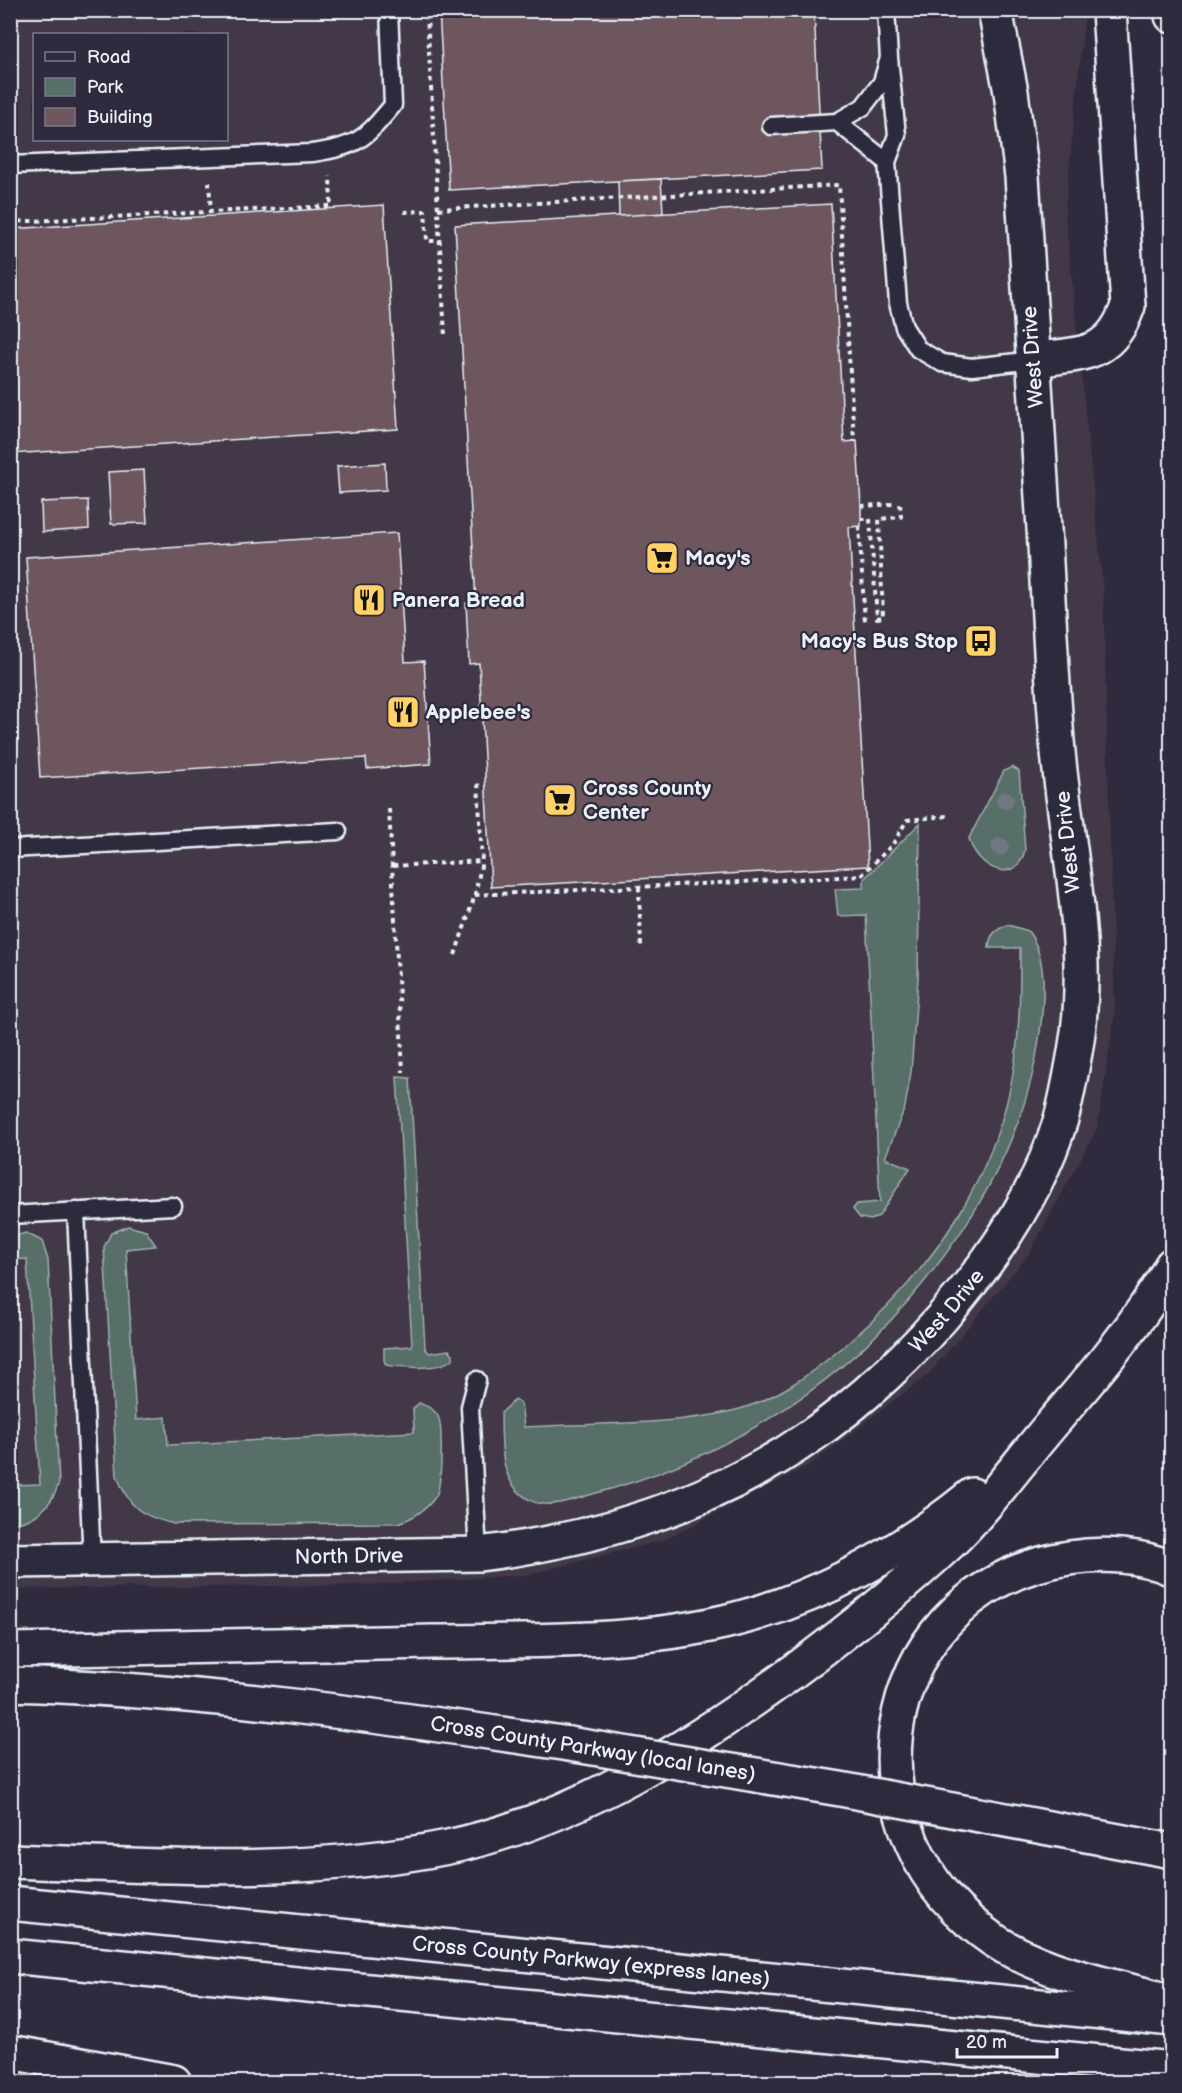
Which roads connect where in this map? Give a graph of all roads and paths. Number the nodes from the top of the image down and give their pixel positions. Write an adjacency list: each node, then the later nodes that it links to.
1 (389, 10): 12 (lane)
2 (885, 10): 8 (lane)
3 (995, 10): 21 (main road, West Drive)
4 (1109, 10): 21 (main road)
5 (1171, 10): 7 (main road)
6 (427, 15): 15 (path)
7 (1172, 16)
8 (889, 58): 9 (lane); 11 (lane)
9 (837, 122): 10 (lane); 11 (lane)
10 (771, 126)
11 (887, 162): 21 (lane)
12 (10, 165)
13 (330, 185): 16 (path)
14 (210, 193): 16 (path)
15 (438, 209): 19 (path); 22 (path)
16 (211, 212): 18 (path)
17 (404, 212): 19 (path)
18 (10, 222)
19 (441, 241): 20 (path)
20 (445, 336)
21 (1034, 360): 47 (main road, West Drive)
22 (854, 441)
23 (900, 503): 26 (path)
24 (894, 504): 25 (path)
25 (861, 506)
26 (861, 519)
27 (859, 526): 28 (path)
28 (864, 623)
29 (478, 781): 34 (path)
30 (389, 809): 35 (path)
31 (947, 816): 36 (path)
32 (338, 831): 33 (lane)
33 (10, 849)
34 (482, 861): 35 (path); 37 (path)
35 (393, 866): 40 (path)
36 (639, 887): 37 (path); 38 (path)
37 (475, 895): 39 (path)
38 (641, 946)
39 (455, 955)
40 (403, 1072)
41 (173, 1206): 42 (lane)
42 (76, 1211): 43 (lane); 50 (lane)
43 (10, 1215)
44 (1172, 1265): 46 (main road)
45 (477, 1380): 48 (lane)
46 (1034, 1445): 52 (main road); 55 (main road)
47 (681, 1503): 48 (main road, North Drive)
48 (478, 1554): 50 (main road, North Drive)
49 (10, 1561): 50 (main road, North Drive)
50 (92, 1561)
51 (1172, 1569): 58 (main road)
52 (10, 1650)
53 (10, 1684): 54 (main road, Cross County Parkway (local lanes), bridge)
54 (1172, 1851)
55 (10, 1861)
56 (10, 1903): 59 (main road, Cross County Parkway (express lanes))
57 (10, 1956): 61 (main road)
58 (1172, 2002)
59 (1172, 2019)
60 (10, 2052): 62 (main road)
61 (1172, 2070)
62 (174, 2082)

